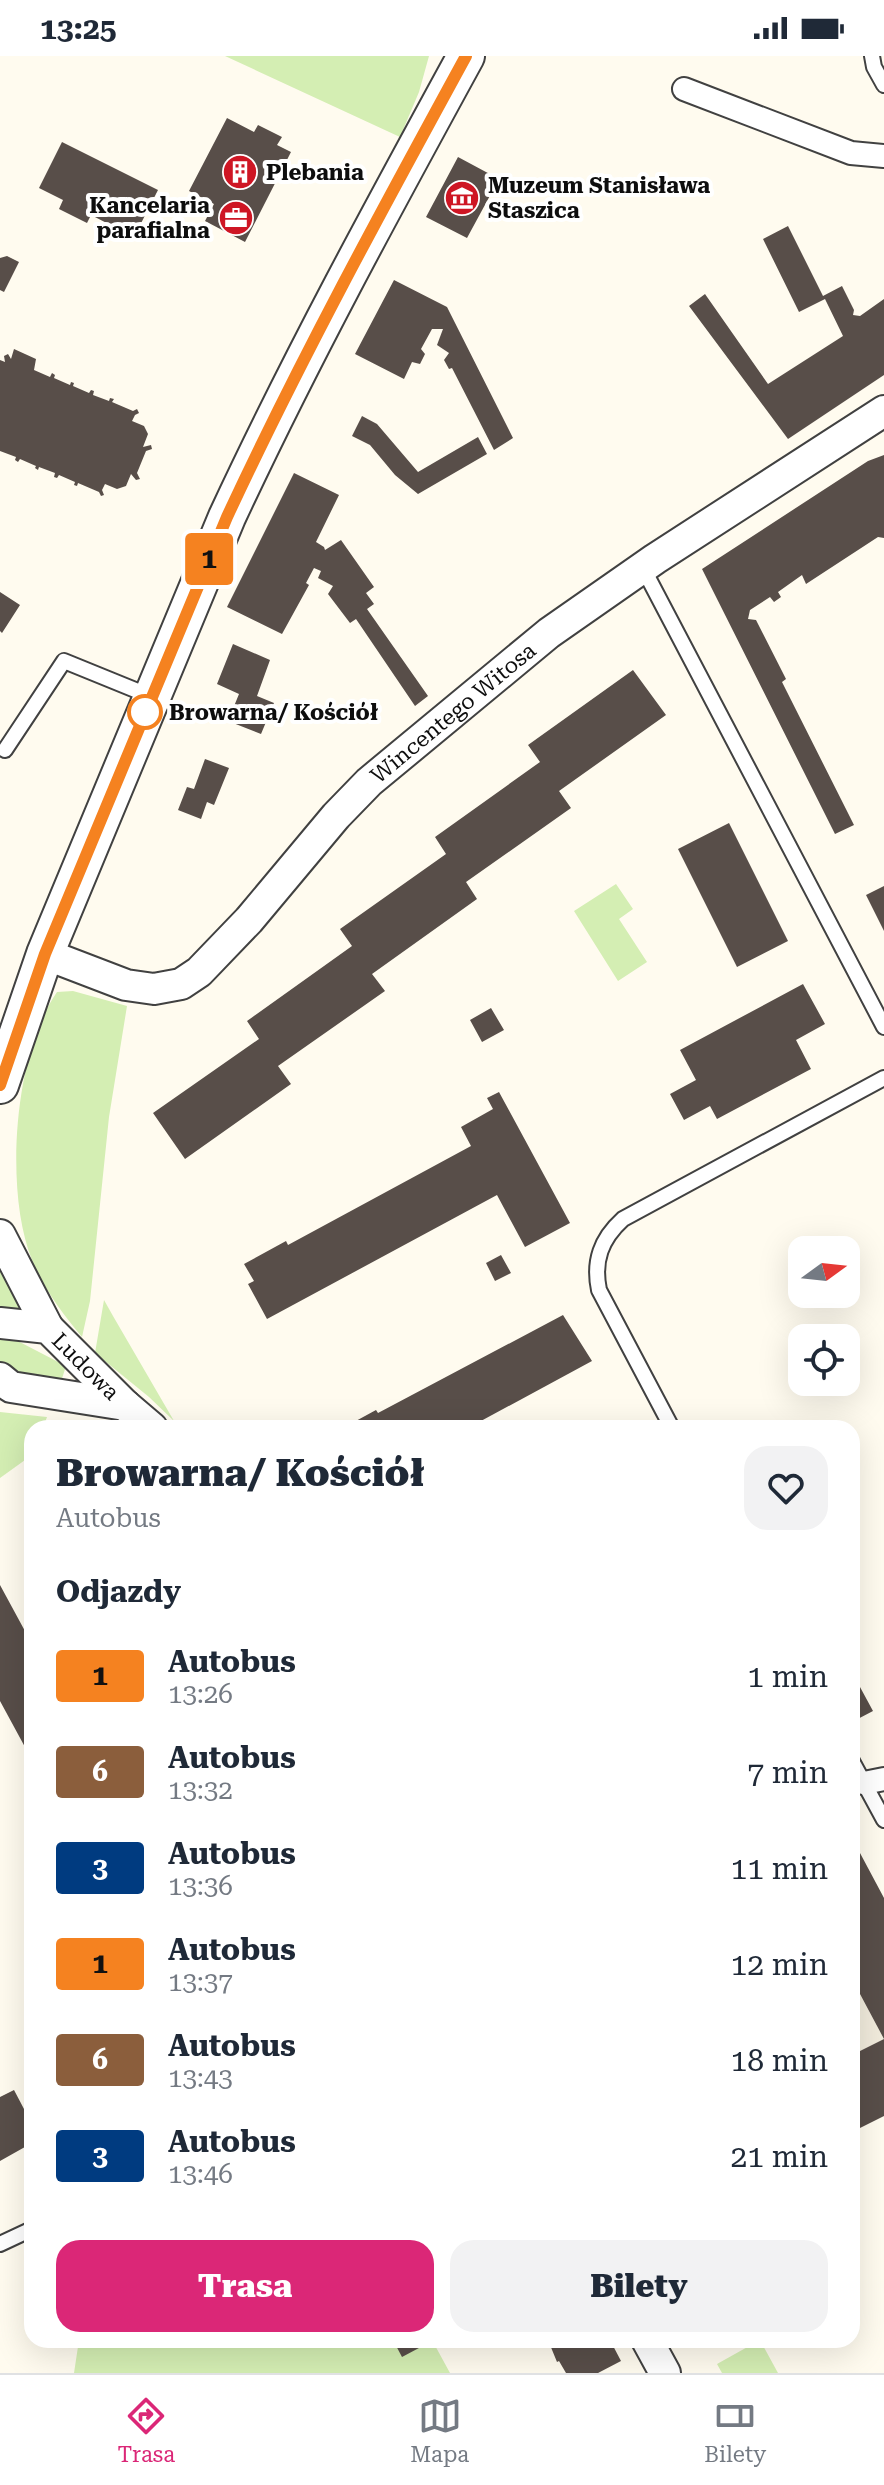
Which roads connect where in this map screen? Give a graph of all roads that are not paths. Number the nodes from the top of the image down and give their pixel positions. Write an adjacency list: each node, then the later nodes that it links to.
1 (442, 56): 6 (street)
2 (466, 56): 6 (street)
3 (872, 56): 4 (lane)
4 (884, 85)
5 (684, 89): 7 (street)
6 (434, 115): 10 (street)
7 (884, 156)
8 (884, 411): 9 (street, Wincentego Witosa)
9 (643, 568): 12 (street, Wincentego Witosa); 13 (lane)
10 (152, 697): 11 (lane); 12 (street)
11 (5, 750)
12 (45, 954): 15 (street)
13 (884, 1027)
14 (884, 1078): 22 (lane)
15 (0, 1085)
16 (0, 1235): 18 (street, Ludowa)
17 (0, 1323): 18 (street, Ludowa)
18 (48, 1328): 20 (street, Ludowa)
19 (0, 1378): 20 (street, Ludowa)
20 (125, 1405): 21 (street, Ludowa)
21 (143, 1420)
22 (668, 1420)
23 (867, 1783): 24 (lane)
24 (884, 1820)
25 (24, 2233): 26 (lane)
26 (0, 2244)
27 (651, 2348): 28 (street)
28 (665, 2373)

